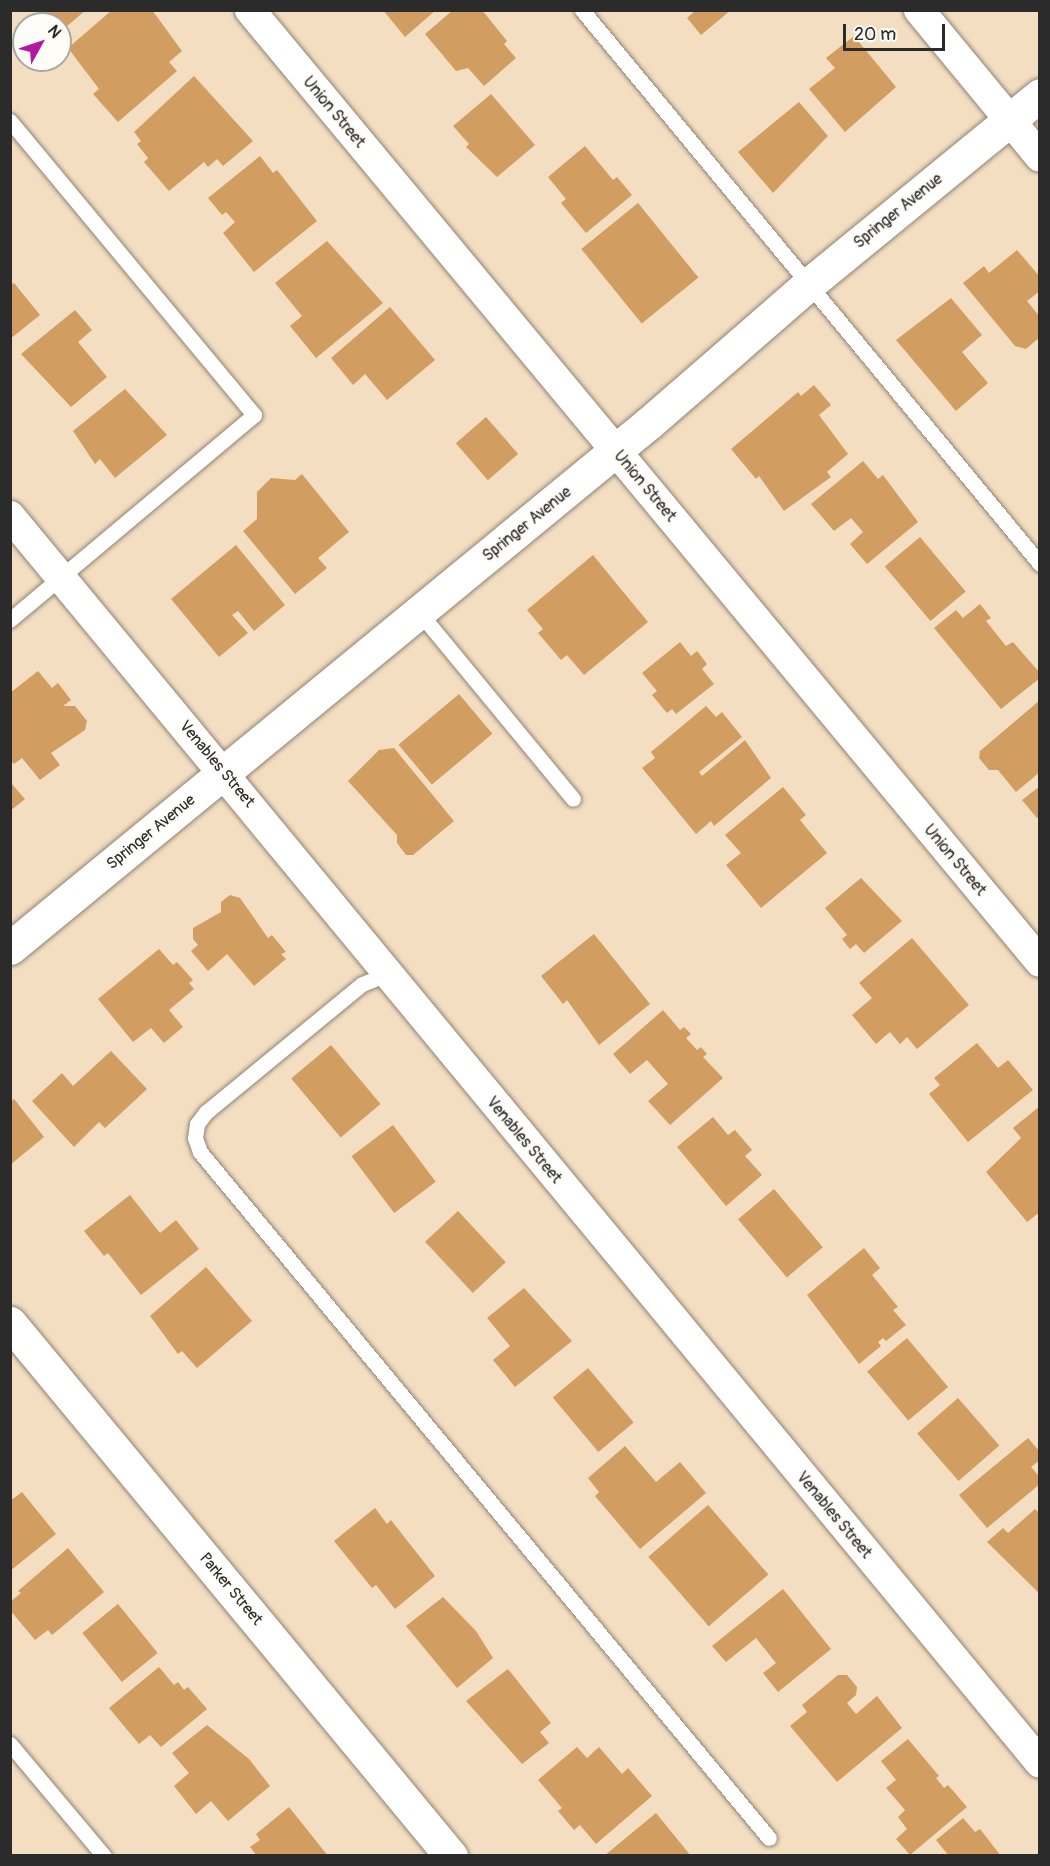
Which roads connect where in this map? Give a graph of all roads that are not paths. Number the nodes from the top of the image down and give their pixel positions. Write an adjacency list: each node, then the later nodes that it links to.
1 (250, 10): 9 (street, Union Street)
2 (582, 10): 8 (lane)
3 (919, 10): 5 (street)
4 (1040, 95): 5 (street, Springer Avenue)
5 (1009, 120): 7 (street); 8 (street, Springer Avenue)
6 (10, 121): 12 (lane)
7 (1040, 157)
8 (808, 285): 9 (street, Springer Avenue); 11 (lane)
9 (615, 451): 13 (street, Springer Avenue); 18 (street, Union Street)
10 (10, 516): 12 (street, Venables Street)
11 (1040, 564)
12 (61, 577): 14 (lane); 15 (street, Venables Street)
13 (419, 612): 15 (street, Springer Avenue); 16 (lane)
14 (10, 620)
15 (224, 772): 17 (street, Springer Avenue); 19 (street, Venables Street)
16 (573, 799)
17 (10, 948)
18 (1040, 962)
19 (387, 974): 22 (street, Venables Street); 23 (lane)
20 (10, 1323): 25 (street, Parker Street)
21 (10, 1744): 24 (lane)
22 (1040, 1763)
23 (769, 1838)
24 (104, 1856)
25 (452, 1856)

